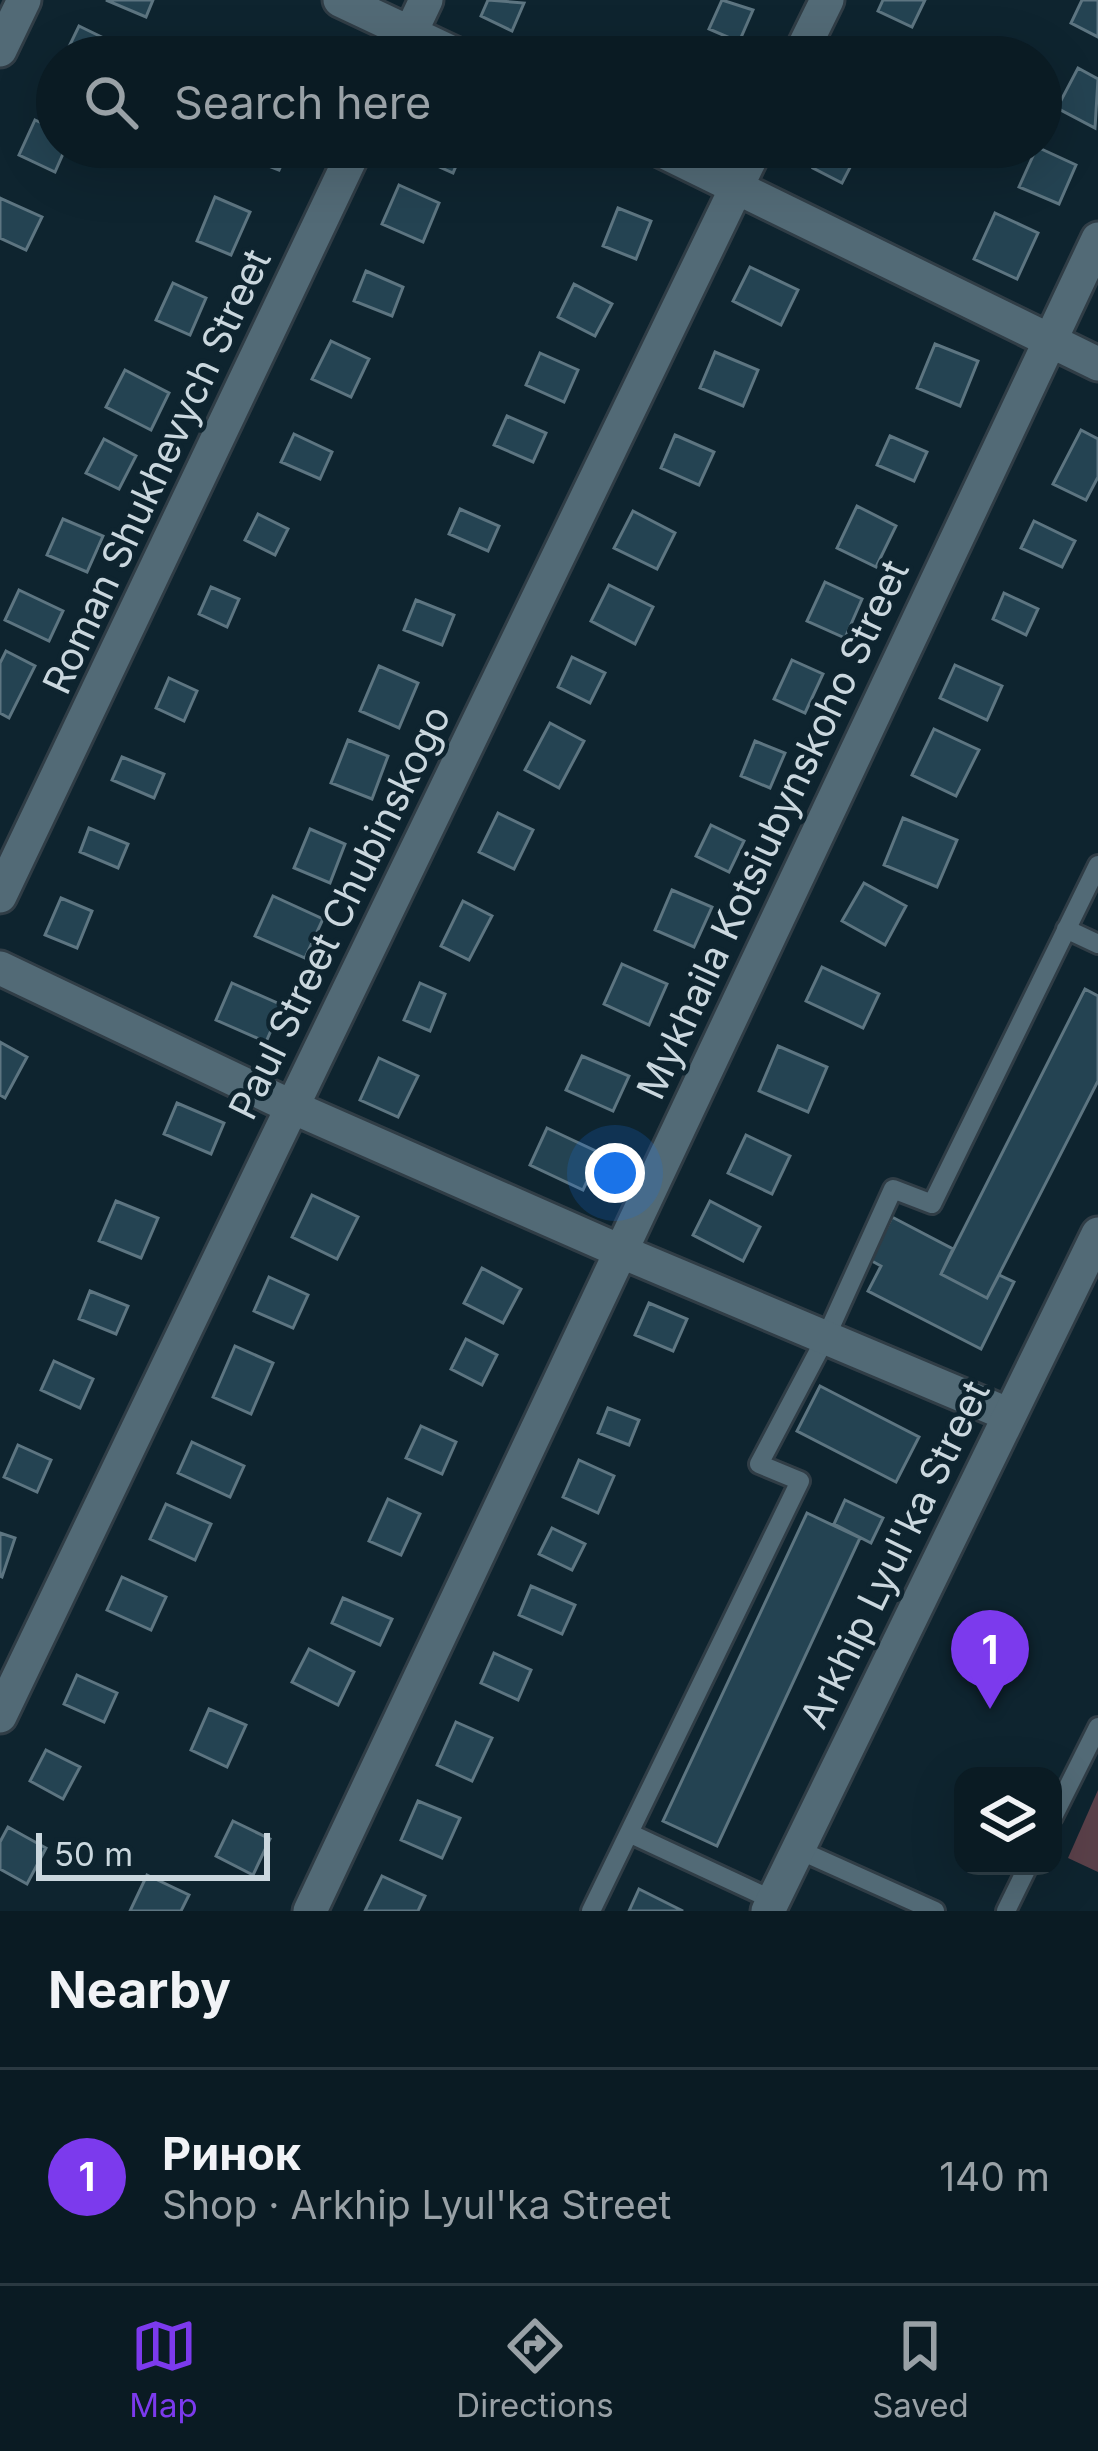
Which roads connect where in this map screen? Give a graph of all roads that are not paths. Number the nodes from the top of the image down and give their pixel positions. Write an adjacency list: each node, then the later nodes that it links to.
1 (24, 0): 8 (street)
2 (340, 0): 5 (street)
3 (426, 0): 6 (street)
4 (826, 0): 7 (street)
5 (392, 36)
6 (409, 36)
7 (809, 36)
8 (0, 50)
9 (346, 168): 17 (street, Roman Shukhevych Street)
10 (699, 168): 12 (street)
11 (746, 168): 12 (street, Paul Street Chubinskogo)
12 (737, 186): 14 (street); 21 (street, Paul Street Chubinskogo)
13 (1098, 239): 14 (street, Mykhaila Kotsiubynskoho Street)
14 (1048, 340): 15 (street); 23 (street, Mykhaila Kotsiubynskoho Street)
15 (1098, 364)
16 (1098, 865): 18 (lane)
17 (0, 896)
18 (1066, 928): 19 (lane); 24 (lane)
19 (1098, 944)
20 (0, 968): 21 (street)
21 (290, 1106): 23 (street); 26 (street, Paul Street Chubinskogo)
22 (1098, 1234): 25 (street, Arkhip Lyul'ka Street)
23 (620, 1251): 24 (street); 33 (street, Mykhaila Kotsiubynskoho Street)
24 (826, 1337): 25 (street); 29 (lane)
25 (1007, 1414): 30 (street, Arkhip Lyul'ka Street)
26 (0, 1715)
27 (1098, 1727): 28 (lane)
28 (1062, 1799)
29 (629, 1833): 32 (lane); 34 (lane)
30 (799, 1850): 32 (street, Arkhip Lyul'ka Street); 35 (lane)
31 (1024, 1875): 36 (lane)
32 (771, 1906)
33 (310, 1911)
34 (591, 1911)
35 (934, 1911)
36 (1006, 1911)

